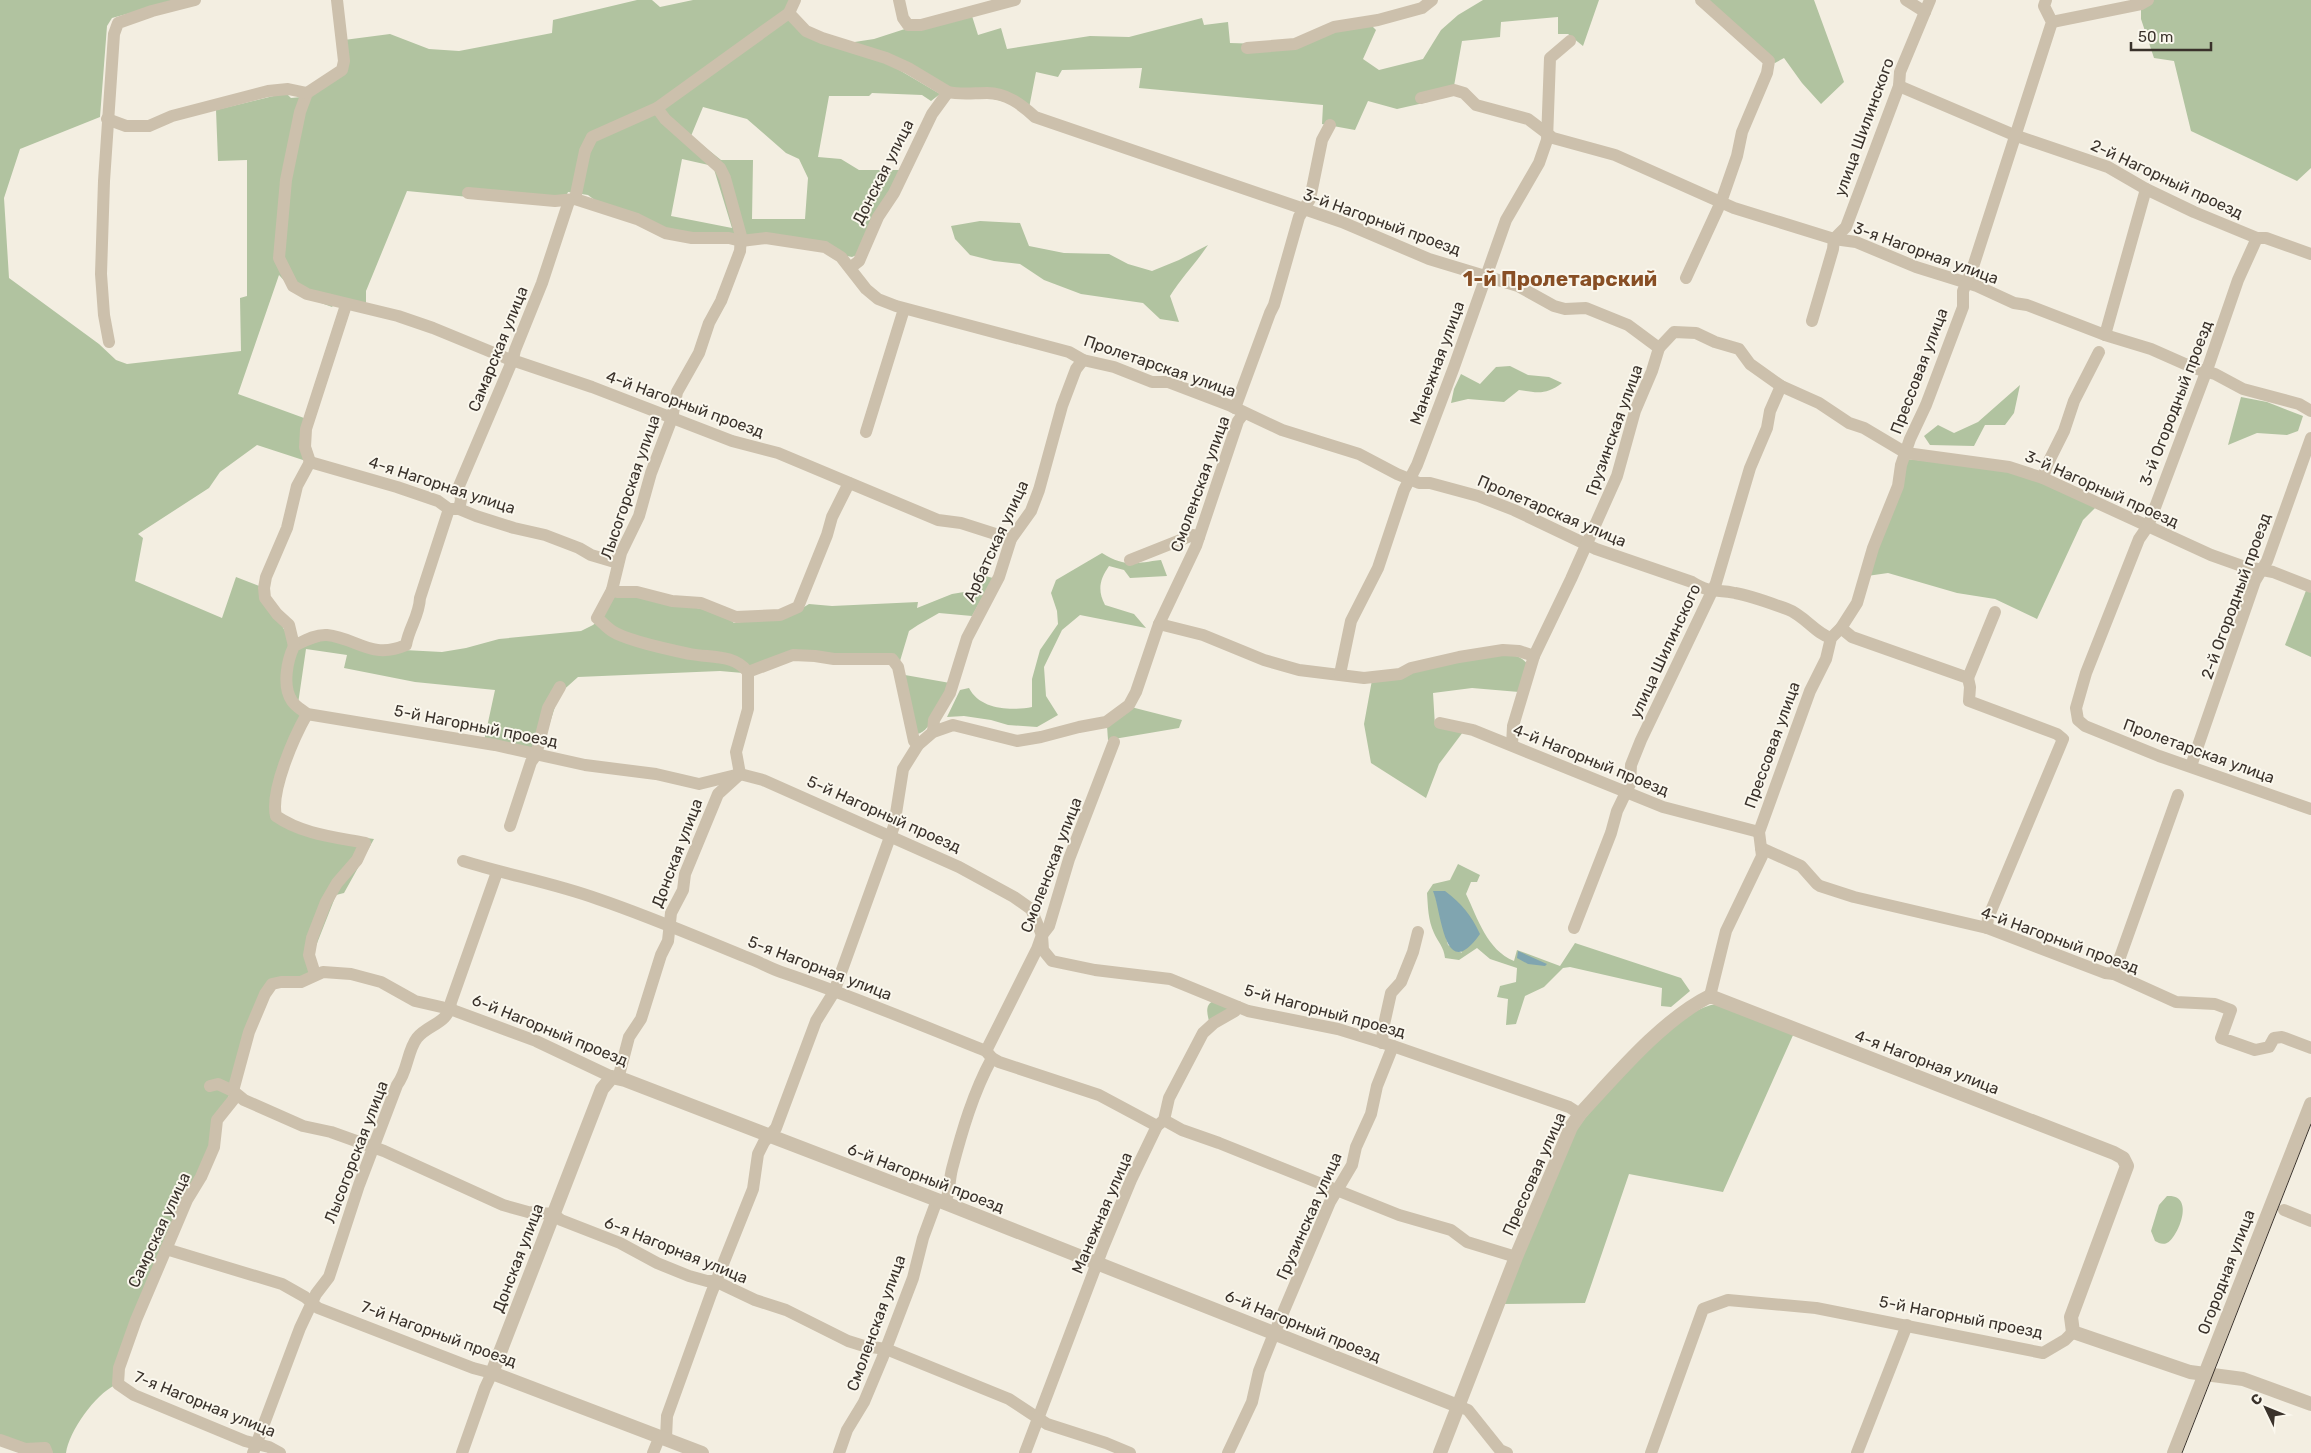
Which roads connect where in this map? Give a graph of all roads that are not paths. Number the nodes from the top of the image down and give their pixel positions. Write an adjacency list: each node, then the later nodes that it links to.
1 (195, 0): 22 (street)
2 (337, 0): 19 (street)
3 (795, 0): 13 (street)
4 (899, 0): 5 (street)
5 (1015, 0)
6 (1432, 0): 16 (street)
7 (1701, 0): 29 (street)
8 (1906, 0): 12 (street)
9 (1930, 0): 12 (street, улица Шилинского)
10 (2046, 0): 14 (street)
11 (2148, 0): 14 (street)
12 (1924, 12): 17 (street, улица Шилинского)
13 (789, 13): 18 (street); 21 (street)
14 (2052, 22): 25 (street, Прессовая улица)
15 (1570, 40): 24 (street, Манежная улица)
16 (1246, 48)
17 (1899, 86): 25 (street, 2-й Нагорный проезд); 32 (street, улица Шилинского)
18 (948, 92): 30 (street, 3-й Нагорный проезд); 35 (street, Донская улица)
19 (307, 93): 22 (street); 39 (street, 4-й Нагорный проезд)
20 (1421, 98): 24 (street, 3-я Нагорная улица)
21 (657, 108): 28 (street, Самарская улица); 33 (street, Лысогорская улица)
22 (107, 119): 43 (street)
23 (1330, 125): 30 (street, Смоленская улица)
24 (1547, 134): 29 (street, 3-я Нагорная улица); 36 (street, Манежная улица)
25 (2014, 135): 26 (street, 2-й Нагорный проезд); 38 (street, Прессовая улица)
26 (2146, 189): 31 (street, 2-й Нагорный проезд); 42 (street)
27 (468, 193): 28 (street, Пролетарская улица)
28 (572, 200): 33 (street, Пролетарская улица); 46 (street, Самарская улица)
29 (1721, 202): 32 (street, 3-я Нагорная улица); 37 (street)
30 (1303, 209): 36 (street, 3-й Нагорный проезд); 50 (street, Смоленская улица)
31 (2257, 238): 34 (street, 2-й Нагорный проезд); 48 (street, 3-й Огородный проезд)
32 (1834, 239): 38 (street, 3-я Нагорная улица); 41 (street, улица Шилинского)
33 (741, 241): 35 (street, Пролетарская улица); 52 (street, Лысогорская улица)
34 (2311, 254)
35 (850, 268): 40 (street, Пролетарская улица)
36 (1485, 276): 44 (street, 3-й Нагорный проезд); 58 (street, Манежная улица)
37 (1686, 278)
38 (1966, 282): 42 (street, 3-я Нагорная улица); 55 (street, Прессовая улица)
39 (346, 305): 46 (street, 4-й Нагорный проезд); 56 (street)
40 (904, 308): 47 (street, Пролетарская улица); 53 (street)
41 (1812, 321)
42 (2105, 335): 48 (street, 3-я Нагорная улица)
43 (109, 342)
44 (1659, 348): 49 (street, 3-й Нагорный проезд); 64 (street, Грузинская улица)
45 (2100, 352): 57 (street)
46 (513, 360): 52 (street, 4-й Нагорный проезд); 60 (street, Самарская улица)
47 (1083, 360): 50 (street, Пролетарская улица); 63 (street, Арбатская улица)
48 (2206, 372): 51 (street, 3-я Нагорная улица); 61 (street, 3-й Огородный проезд)
49 (1781, 386): 55 (street, 3-й Нагорный проезд); 70 (street, улица Шилинского)
50 (1240, 410): 58 (street, Пролетарская улица); 62 (street, Смоленская улица)
51 (2311, 411)
52 (672, 418): 59 (street, 4-й Нагорный проезд); 66 (street, Лысогорская улица)
53 (866, 432)
54 (2311, 438): 67 (street, 2-й Огородный проезд)
55 (1906, 453): 57 (street, 3-й Нагорный проезд); 73 (street, Прессовая улица)
56 (310, 462): 60 (street, 4-я Нагорная улица); 75 (street)
57 (2043, 478): 61 (street, 3-й Нагорный проезд)
58 (1410, 479): 64 (street, Пролетарская улица); 78 (street, Манежная улица)
59 (849, 483): 63 (street, 4-й Нагорный проезд); 69 (street)
60 (454, 509): 66 (street, 4-я Нагорная улица); 75 (street, Самарская улица)
61 (2148, 526): 67 (street, 3-й Нагорный проезд); 82 (street, 3-й Огородный проезд)
62 (1199, 537): 65 (street); 72 (street, Смоленская улица)
63 (1011, 539): 84 (street, Арбатская улица)
64 (1587, 544): 70 (street, Пролетарская улица); 76 (street, Грузинская улица)
65 (1130, 560)
66 (618, 563): 69 (street, Лысогорская улица)
67 (2261, 570): 68 (street, 3-й Нагорный проезд); 89 (street, 2-й Огородный проезд)
68 (2311, 587)
69 (612, 590): 77 (street, Лысогорская улица)
70 (1712, 592): 74 (street, Пролетарская улица); 91 (street, улица Шилинского)
71 (1995, 612): 79 (street)
72 (1159, 624): 78 (street); 84 (street, Смоленская улица)
73 (1841, 628): 74 (street, Прессовая улица); 79 (street)
74 (1831, 638): 95 (street, Прессовая улица)
75 (294, 646): 81 (street)
76 (1534, 656): 78 (street); 87 (street, Грузинская улица)
77 (748, 672): 86 (street); 90 (street)
78 (1340, 674)
79 (1968, 678): 102 (street)
80 (560, 687): 88 (street)
81 (307, 714): 88 (street, 5-й Нагорный проезд); 105 (street)
82 (2078, 720): 89 (street, Пролетарская улица)
83 (1440, 724): 87 (street, 4-й Нагорный проезд)
84 (933, 732): 86 (street)
85 (1114, 742): 104 (street, Смоленская улица)
86 (918, 745): 96 (street)
87 (1512, 745): 91 (street, 4-й Нагорный проезд)
88 (536, 755): 90 (street, 5-й Нагорный проезд); 94 (street)
89 (2191, 766): 93 (street, Пролетарская улица)
90 (740, 774): 96 (street, 5-й Нагорный проезд); 100 (street, Донская улица)
91 (1627, 791): 95 (street, 4-й Нагорный проезд); 101 (street, улица Шилинского)
92 (2178, 795): 106 (street)
93 (2311, 809)
94 (510, 826)
95 (1759, 832): 97 (street, Прессовая улица)
96 (889, 835): 104 (street, 5-й Нагорный проезд); 107 (street)
97 (1762, 848): 102 (street, 4-й Нагорный проезд); 108 (street, Прессовая улица)
98 (463, 861): 99 (street, 5-я Нагорная улица)
99 (497, 872): 100 (street, 5-я Нагорная улица); 110 (street, Лысогорская улица)
100 (669, 926): 107 (street, 5-я Нагорная улица); 114 (street, Донская улица)
101 (1574, 928)
102 (1987, 928): 106 (street, 4-й Нагорный проезд)
103 (1418, 932): 111 (street, Грузинская улица)
104 (1042, 935): 109 (street, 5-й Нагорный проезд); 113 (street, Смоленская улица)
105 (315, 974): 110 (street, 6-й Нагорный проезд); 116 (street, Самрская улица)
106 (2114, 974): 112 (street, 4-й Нагорный проезд)
107 (834, 992): 113 (street, 5-я Нагорная улица); 120 (street)
108 (1710, 996): 118 (street, Прессовая улица); 133 (street, 4-я Нагорная улица)
109 (1238, 1007): 111 (street, 5-й Нагорный проезд); 119 (street, Манежная улица)
110 (450, 1009): 114 (street, 6-й Нагорный проезд); 121 (street, Лысогорская улица)
111 (1387, 1044): 118 (street, 5-й Нагорный проезд); 122 (street, Грузинская улица)
112 (2311, 1048)
113 (989, 1055): 119 (street, 5-я Нагорная улица); 123 (street, Смоленская улица)
114 (615, 1078): 120 (street, 6-й Нагорный проезд); 125 (street, Донская улица)
115 (210, 1086): 116 (street, 6-я Нагорная улица)
116 (235, 1093): 121 (street, 6-я Нагорная улица); 127 (street, Самрская улица)
117 (2311, 1104): 137 (street, Огородная улица)
118 (1580, 1114): 128 (street, Прессовая улица)
119 (1160, 1123): 122 (street, 5-я Нагорная улица); 129 (street, Манежная улица)
120 (769, 1135): 123 (street, 6-й Нагорный проезд); 130 (street)
121 (374, 1147): 125 (street, 6-я Нагорная улица); 131 (street, Лысогорская улица)
122 (1338, 1189): 128 (street, 5-я Нагорная улица); 134 (street, Грузинская улица)
123 (941, 1202): 129 (street, 6-й Нагорный проезд); 135 (street, Смоленская улица)
124 (2284, 1210): 126 (street)
125 (553, 1214): 130 (street, 6-я Нагорная улица); 136 (street, Донская улица)
126 (2311, 1221)
127 (166, 1249): 131 (street, 7-й Нагорный проезд); 138 (street, Самрская улица)
128 (1516, 1258): 140 (street, Прессовая улица)
129 (1097, 1264): 134 (street, 6-й Нагорный проезд); 141 (street, Манежная улица)
130 (715, 1282): 135 (street, 6-я Нагорная улица); 142 (street)
131 (312, 1303): 136 (street, 7-й Нагорный проезд); 144 (street, Лысогорская улица)
132 (1907, 1325): 133 (street, 5-й Нагорный проезд); 156 (street, 5-й Нагорный проезд); 157 (street)
133 (2073, 1332): 137 (street)
134 (1275, 1334): 140 (street, 6-й Нагорный проезд); 153 (street, Грузинская улица)
135 (886, 1348): 141 (street, 6-я Нагорная улица); 150 (street, Смоленская улица)
136 (492, 1373): 142 (street, 7-й Нагорный проезд); 147 (street, Донская улица)
137 (2204, 1374): 139 (street); 158 (street, Огородная улица)
138 (118, 1384): 144 (street, 7-я Нагорная улица)
139 (2311, 1404)
140 (1458, 1406): 154 (street, Прессовая улица); 155 (street, 6-й Нагорный проезд)
141 (1038, 1418): 151 (street, Манежная улица); 152 (street, 6-я Нагорная улица)
142 (663, 1437): 148 (street); 149 (street, 7-й Нагорный проезд)
143 (0, 1440): 145 (street)
144 (255, 1448): 146 (street, 7-я Нагорная улица)
145 (47, 1453)
146 (280, 1453)
147 (462, 1453)
148 (653, 1453)
149 (702, 1453)
150 (839, 1453)
151 (1025, 1453)
152 (1130, 1453)
153 (1228, 1453)
154 (1440, 1453)
155 (1507, 1453)
156 (1651, 1453)
157 (1857, 1453)
158 (2174, 1453)

